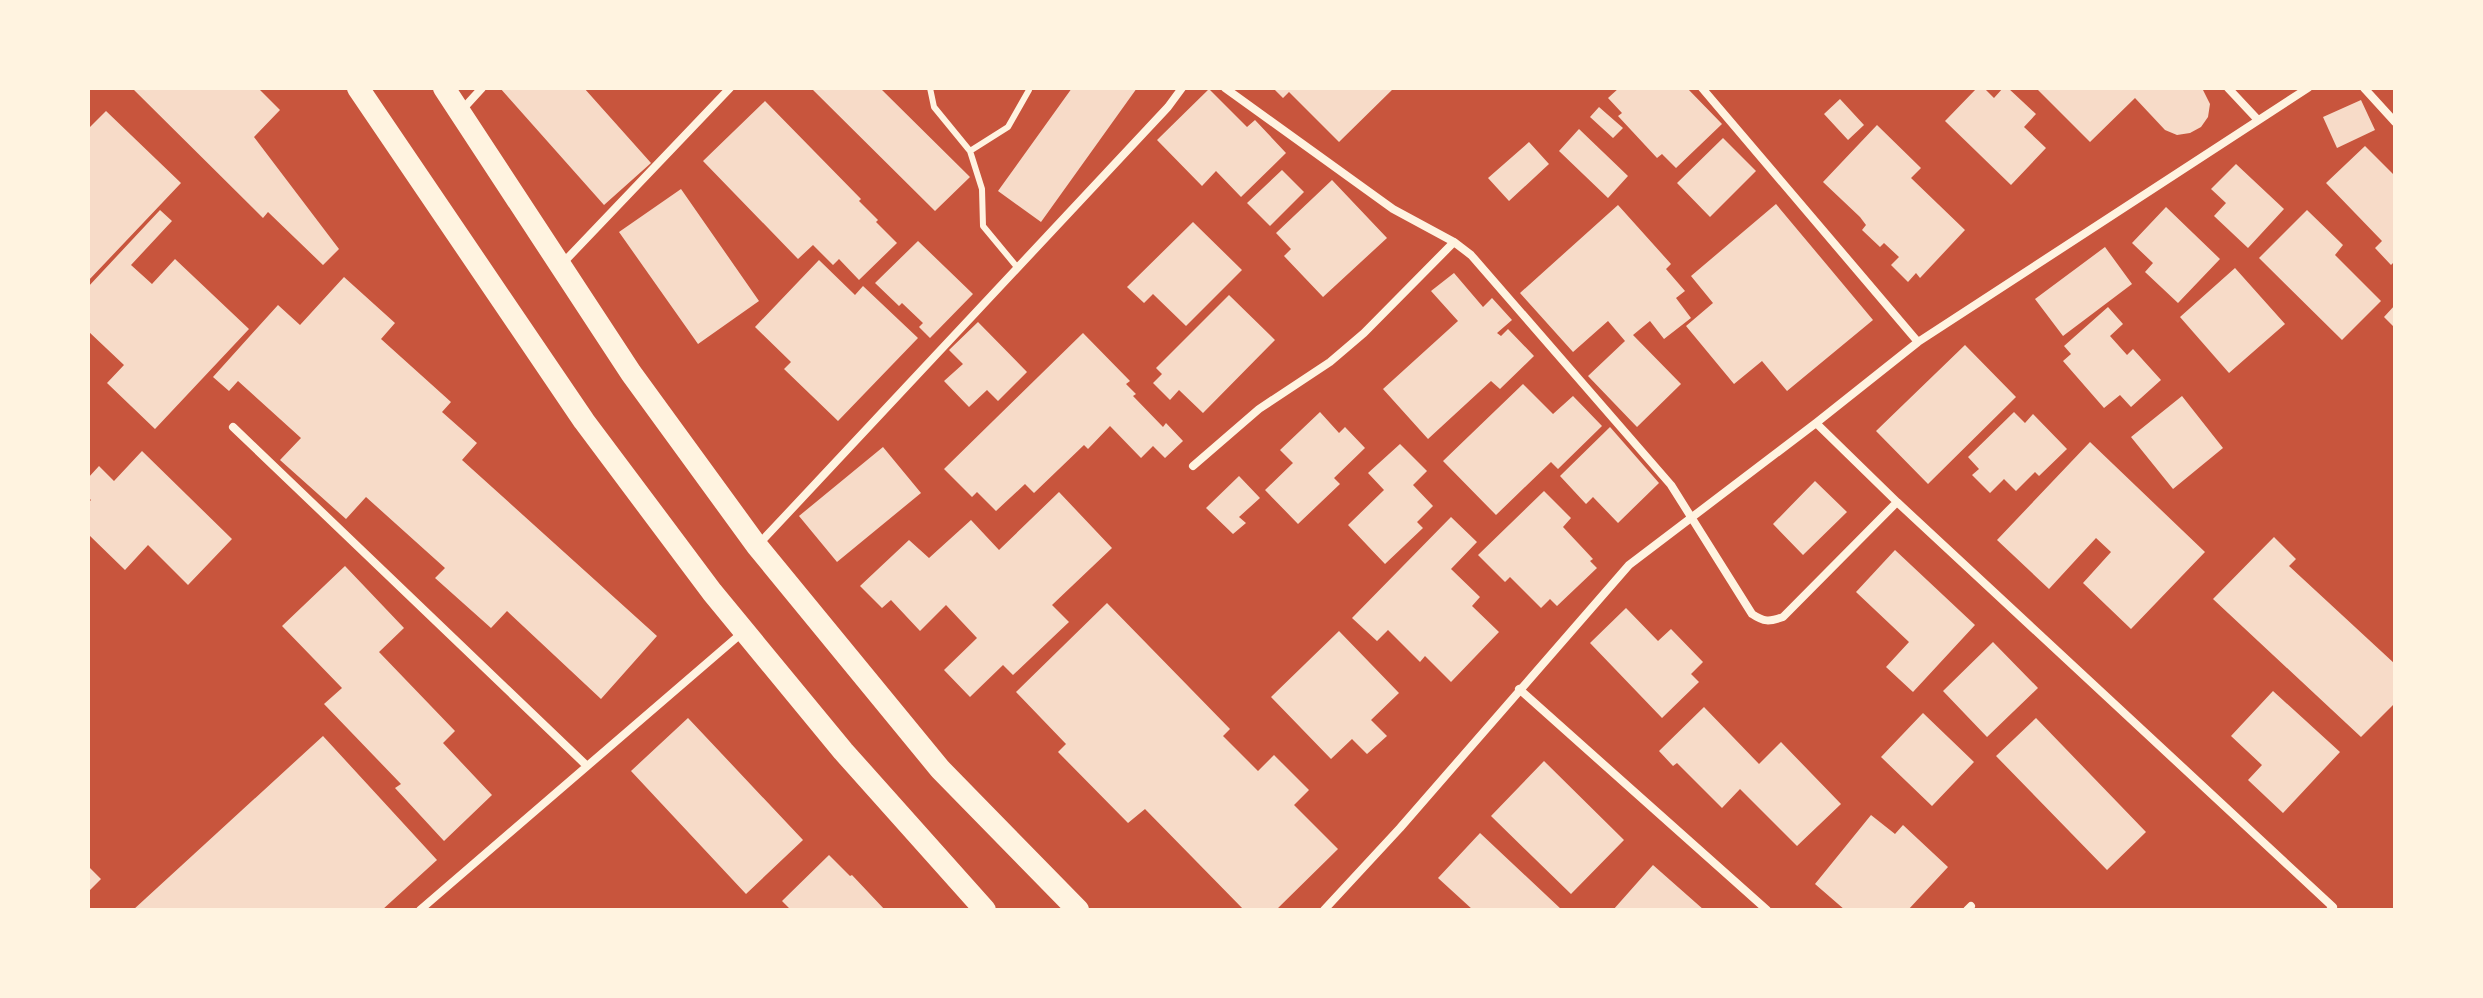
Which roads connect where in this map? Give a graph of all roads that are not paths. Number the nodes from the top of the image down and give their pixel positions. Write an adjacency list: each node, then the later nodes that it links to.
1 (358, 88): 27 (highway)
2 (444, 88): 13 (highway)
3 (482, 88): 13 (street)
4 (730, 88): 18 (street)
5 (930, 88): 16 (lane)
6 (1028, 88): 16 (lane)
7 (1182, 88): 19 (street)
8 (1225, 88): 17 (street)
9 (1702, 88): 20 (street)
10 (2228, 88): 14 (street)
11 (2308, 88): 14 (street)
12 (2364, 88): 15 (street)
13 (460, 112): 18 (highway)
14 (2258, 120): 20 (street)
15 (2395, 122)
16 (970, 151): 19 (lane)
17 (1454, 242): 23 (street); 25 (street)
18 (561, 265): 26 (highway)
19 (1017, 267): 26 (street)
20 (1918, 342): 21 (street)
21 (1816, 423): 24 (street); 25 (street)
22 (233, 427): 29 (street)
23 (1193, 466)
24 (1897, 502): 25 (street); 35 (street)
25 (1691, 519): 28 (street)
26 (757, 546): 32 (highway)
27 (744, 631): 29 (street); 31 (highway)
28 (1519, 689): 33 (street); 34 (street)
29 (587, 766): 30 (street)
30 (420, 910)
31 (985, 910)
32 (1078, 910)
33 (1324, 910)
34 (1767, 910)
35 (2330, 910)

